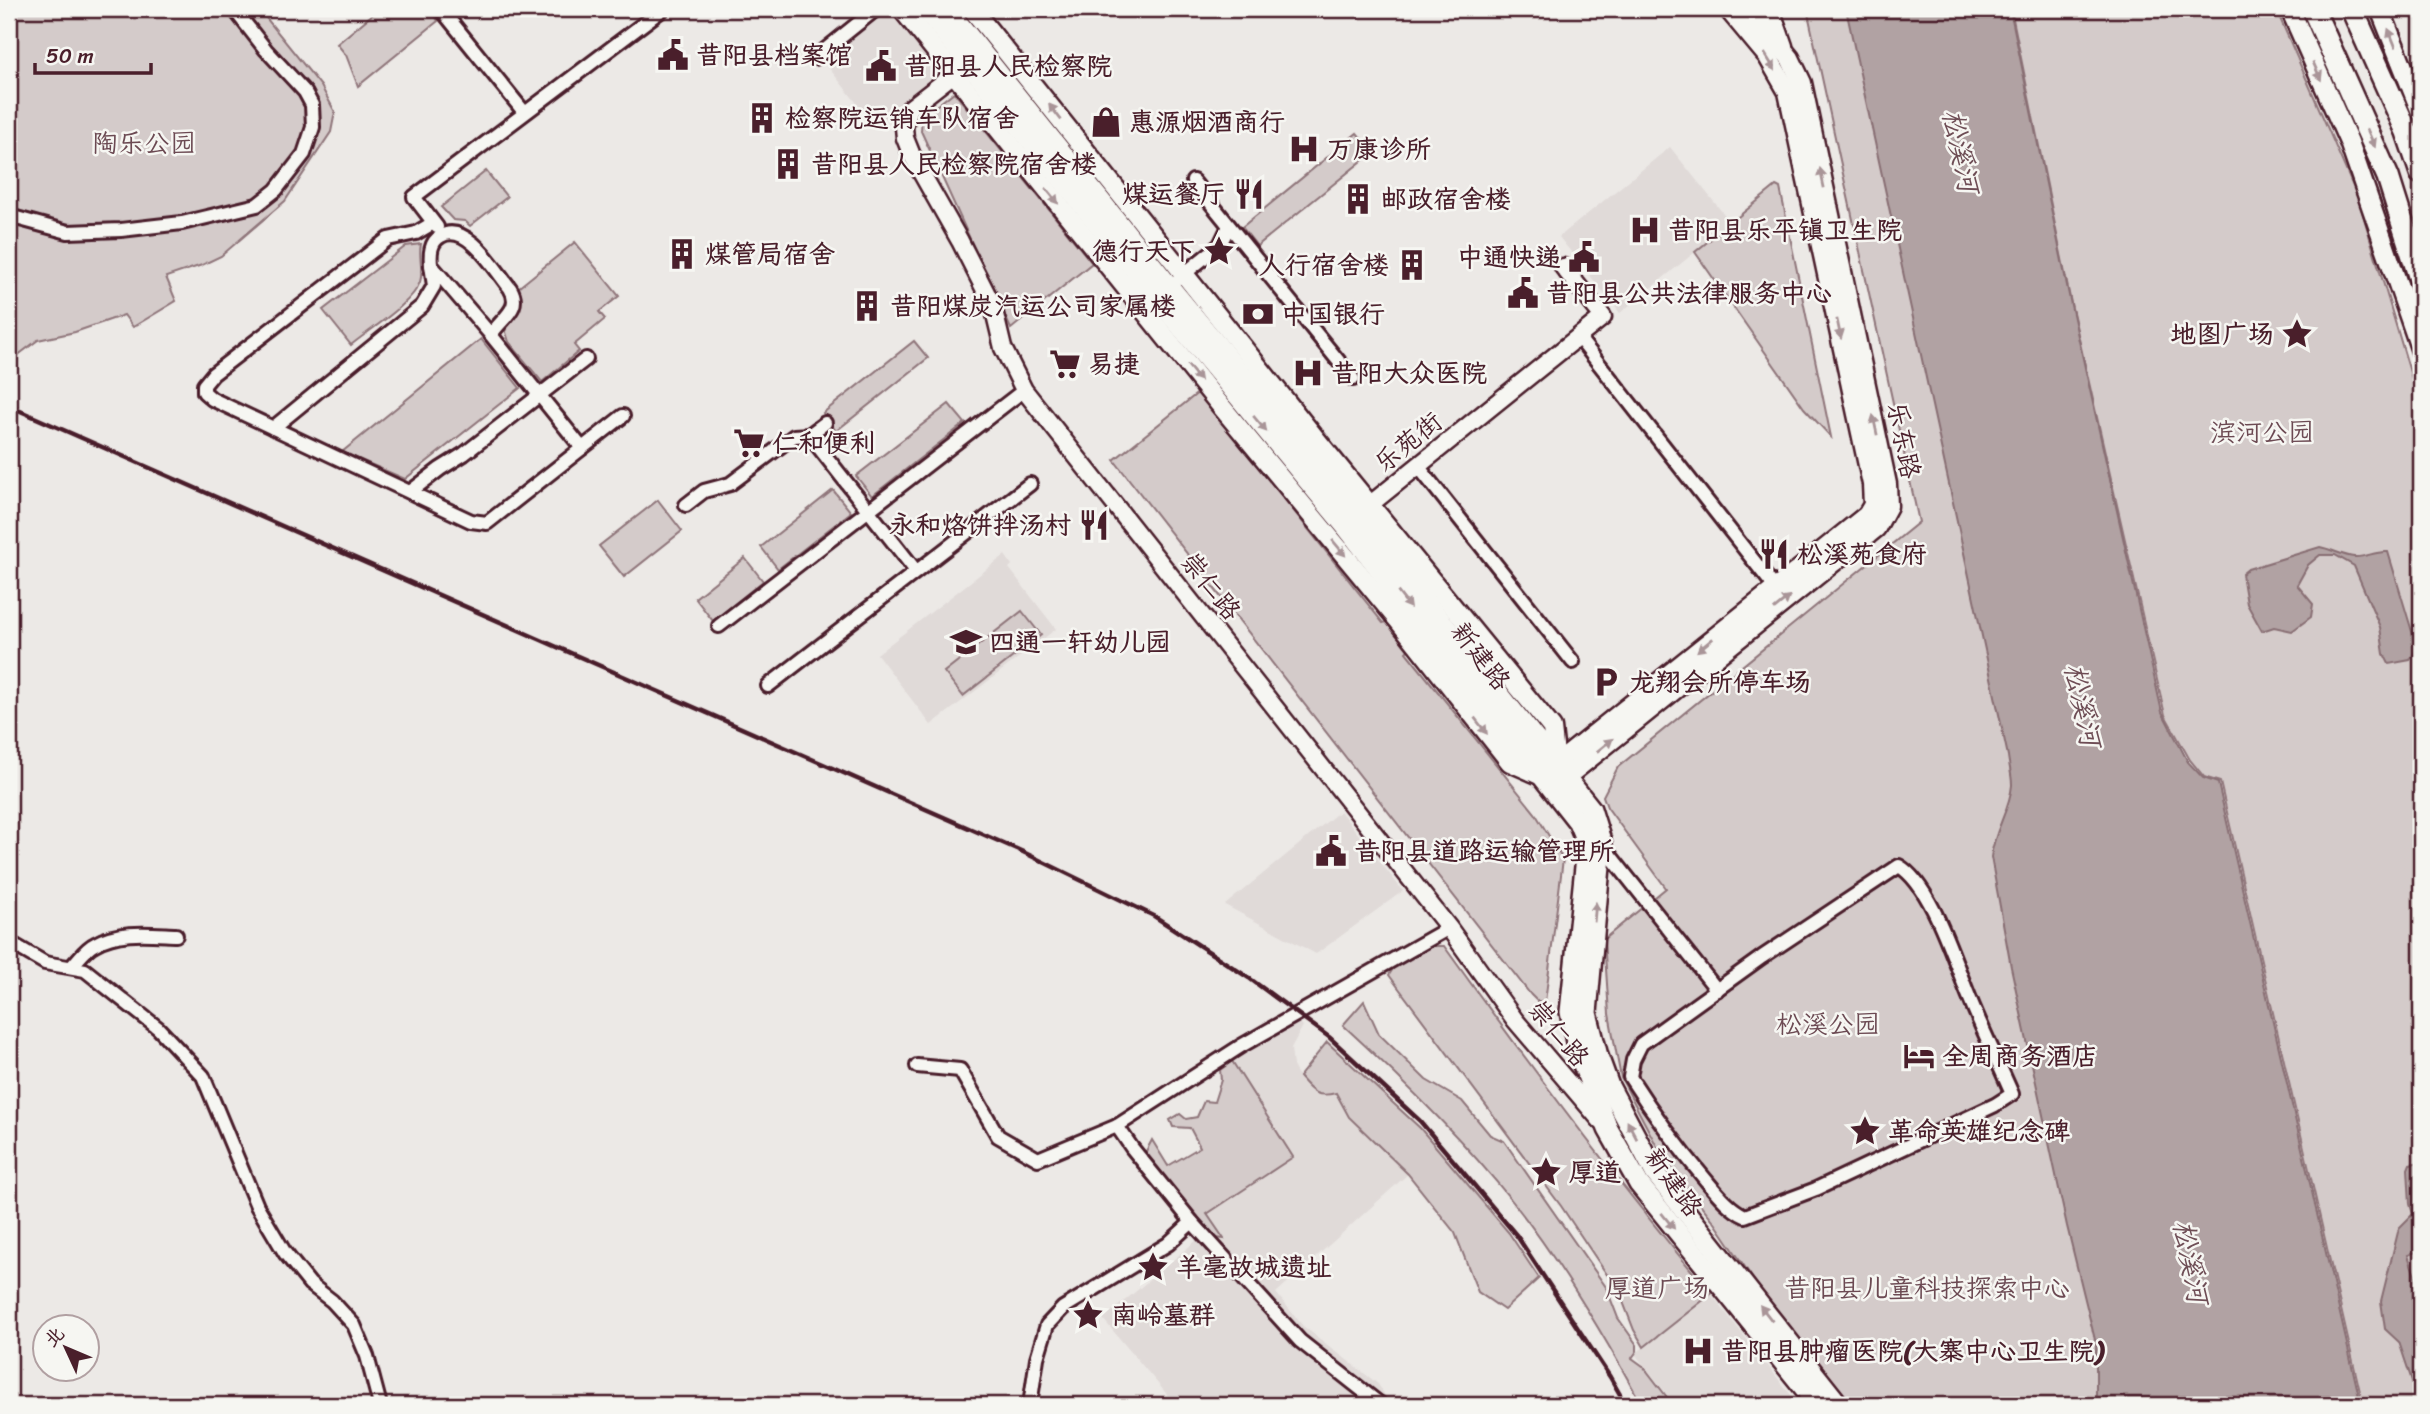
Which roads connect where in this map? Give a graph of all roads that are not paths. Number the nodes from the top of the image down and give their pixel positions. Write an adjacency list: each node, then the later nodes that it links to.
1 (234, 9): 24 (street)
2 (441, 9): 20 (street)
3 (651, 9): 20 (street)
4 (663, 9): 20 (street)
5 (876, 9): 17 (street)
6 (902, 9): 19 (main road)
7 (925, 9): 19 (main road, 新建路)
8 (947, 9): 19 (main road, 新建路)
9 (972, 9): 30 (main road, one-way to 9)
10 (1728, 9): 51 (main road, 乐东路, one-way to 51)
11 (1750, 9): 18 (main road, 乐东路)
12 (1771, 9): 18 (street)
13 (2290, 9): 34 (main road, one-way to 34)
14 (2313, 9): 31 (highway, one-way to 31)
15 (2352, 9): 22 (highway)
16 (2380, 9): 21 (main road, one-way to 16)
17 (815, 58)
18 (1790, 58): 55 (main road, 乐东路, one-way to 18)
19 (969, 63): 30 (main road, 新建路); 37 (street, 崇仁路); 55 (main road, 新建路, one-way to 55)
20 (524, 113): 25 (street)
21 (2421, 113)
22 (2421, 173)
23 (1193, 181): 26 (street)
24 (9, 216)
25 (433, 223): 27 (street); 41 (street)
26 (1229, 226): 30 (street); 36 (street)
27 (443, 235): 28 (street); 32 (street)
28 (431, 265): 32 (street); 41 (street)
29 (1563, 267): 33 (street, 乐苑街)
30 (1176, 280): 48 (main road, 新建路)
31 (2421, 282)
32 (491, 335): 38 (street)
33 (1578, 337): 44 (street, 乐苑街); 51 (street)
34 (2421, 351)
35 (586, 359): 38 (street)
36 (1353, 379)
37 (1024, 390): 49 (street); 57 (street, 崇仁路)
38 (540, 395): 43 (street); 46 (street)
39 (623, 415): 43 (street)
40 (825, 423): 42 (street)
41 (273, 428): 46 (street)
42 (809, 435): 47 (street); 49 (street)
43 (582, 447): 46 (street)
44 (1418, 466): 48 (street, 乐苑街); 53 (street)
45 (1030, 484): 50 (street)
46 (410, 492)
47 (686, 505)
48 (1363, 510): 55 (main road, 新建路)
49 (869, 511): 50 (street); 52 (street)
50 (916, 571): 54 (street)
51 (1776, 589): 55 (main road, 乐东路, one-way to 55)
52 (719, 626)
53 (1573, 662)
54 (768, 686)
55 (1554, 776): 56 (main road, 新建路); 64 (main road, 新建路)
56 (1602, 844): 61 (street); 70 (main road, 新建路, one-way to 56)
57 (1449, 928): 63 (street); 64 (street, 崇仁路)
58 (176, 935): 60 (street)
59 (9, 942): 60 (street)
60 (71, 967): 66 (street)
61 (1717, 990): 61 (street)
62 (917, 1066): 63 (street)
63 (1118, 1126): 65 (street)
64 (1608, 1129): 69 (main road, 新建路, one-way to 69)
65 (1192, 1222): 67 (street); 68 (street)
66 (380, 1405)
67 (1030, 1405)
68 (1381, 1405)
69 (1818, 1405)
70 (1839, 1405)

